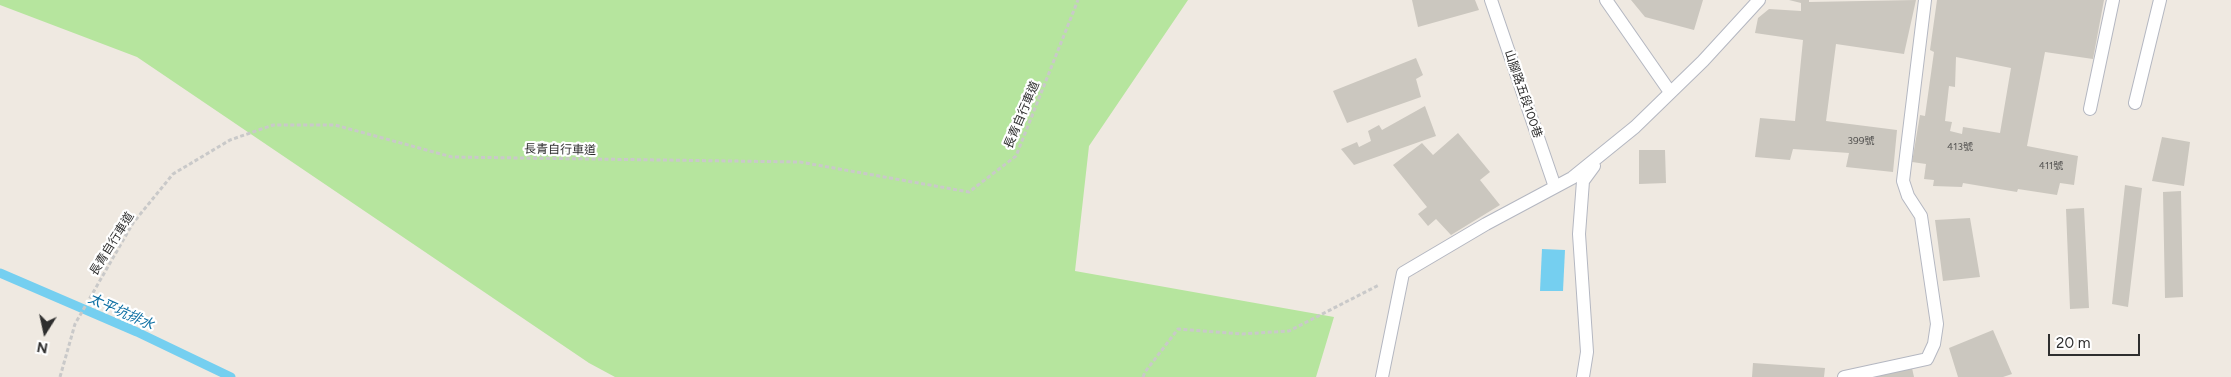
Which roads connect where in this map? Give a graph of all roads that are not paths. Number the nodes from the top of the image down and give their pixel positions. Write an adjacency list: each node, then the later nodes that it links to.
1 (1491, 0): 11 (lane, 山腳路五段100巷)
2 (1606, 0): 7 (lane)
3 (1759, 0): 7 (lane)
4 (1925, 0): 14 (lane)
5 (2113, 0): 9 (lane)
6 (2160, 0): 8 (lane)
7 (1670, 92): 10 (lane)
8 (2135, 103)
9 (2090, 109)
10 (1607, 150): 11 (lane); 13 (lane)
11 (1555, 188): 12 (lane)
12 (1382, 377)
13 (1583, 377)
14 (1844, 377)

